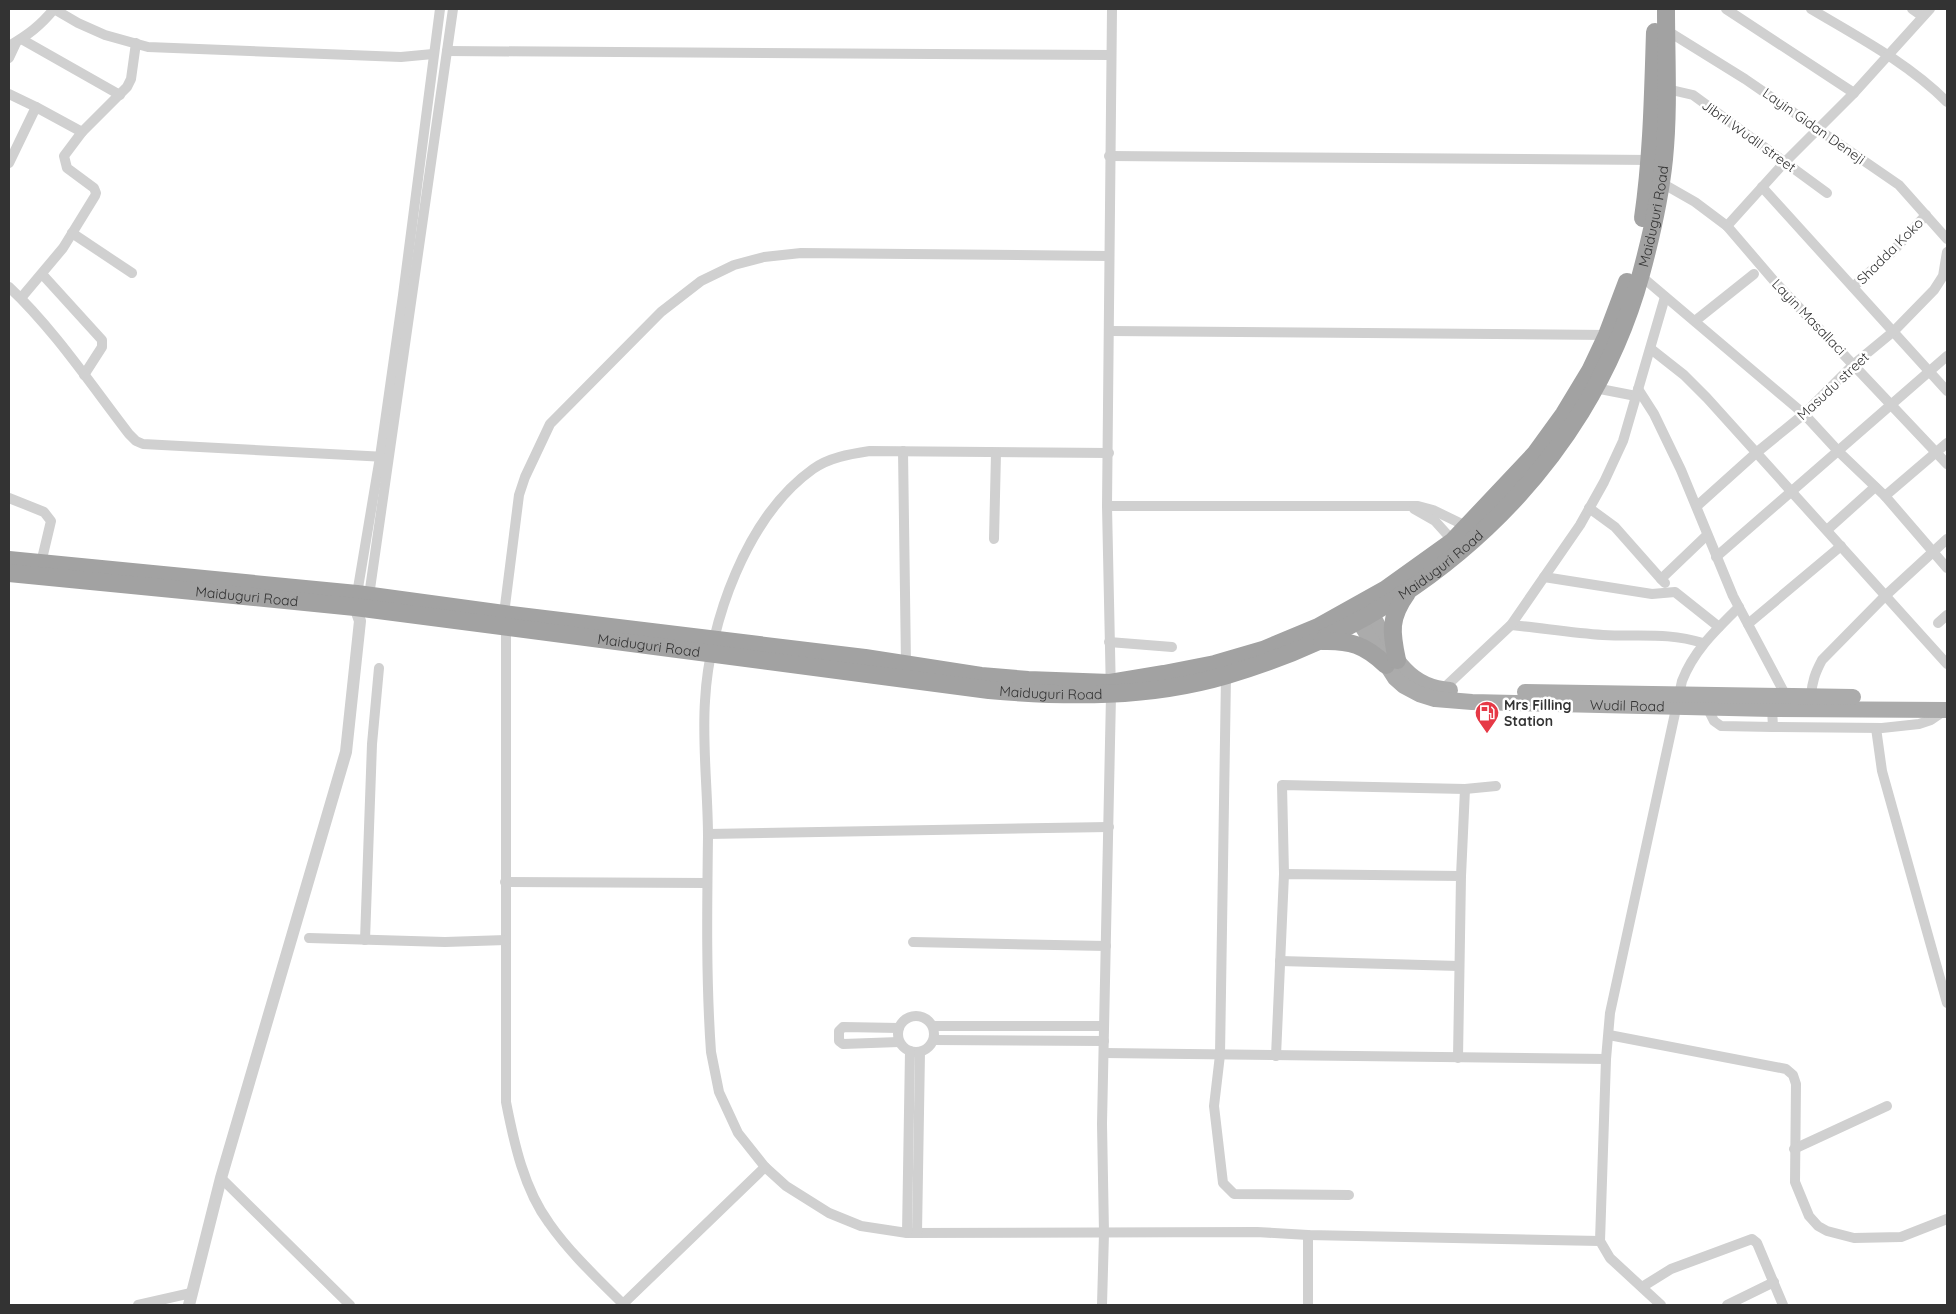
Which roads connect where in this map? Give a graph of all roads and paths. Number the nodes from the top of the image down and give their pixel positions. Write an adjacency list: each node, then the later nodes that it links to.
1 (54, 9): 12 (street); 13 (street)
2 (440, 9): 15 (street)
3 (453, 9): 14 (street)
4 (1112, 9): 17 (street)
5 (1655, 9): 28 (highway, Maiduguri Road)
6 (1666, 9): 11 (highway, Maiduguri Road)
7 (1726, 9): 20 (street)
8 (1811, 9): 16 (street)
9 (1912, 9): 10 (street)
10 (1926, 12): 16 (street)
11 (1666, 30): 19 (highway, Maiduguri Road); 25 (street, Layin Gidan Deneji)
12 (16, 43): 18 (street); 22 (street)
13 (136, 44): 15 (street); 22 (street)
14 (447, 51): 17 (street); 70 (street)
15 (433, 54): 70 (street)
16 (1888, 54): 20 (street); 23 (street)
17 (1112, 56): 27 (street)
18 (9, 58)
19 (1667, 89): 28 (highway, Maiduguri Road); 30 (street, Jibril Wudil street)
20 (1854, 93): 25 (street)
21 (9, 94): 24 (street)
22 (120, 95): 26 (street)
23 (1947, 102)
24 (36, 107): 26 (street); 29 (street)
25 (1818, 129): 30 (street); 34 (street, Layin Gidan Deneji)
26 (82, 132): 36 (street)
27 (1109, 156): 28 (street); 39 (street)
28 (1657, 160): 31 (highway, Maiduguri Road); 52 (highway, Maiduguri Road)
29 (9, 163)
30 (1784, 163): 32 (street); 33 (street, Jibril Wudil street)
31 (1660, 182): 35 (street, Layin Masallaci); 43 (highway, Maiduguri Road)
32 (1762, 187): 35 (street); 46 (street)
33 (1827, 193)
34 (1926, 215): 37 (street, Layin Gidan Deneji); 46 (street, Shadda Koko)
35 (1727, 226): 55 (street, Layin Masallaci)
36 (72, 233): 40 (street); 41 (street)
37 (1947, 239)
38 (1947, 252): 44 (street, Masudu street)
39 (1109, 256): 50 (street); 102 (street)
40 (132, 273)
41 (42, 274): 48 (street); 57 (street)
42 (1754, 274): 49 (street)
43 (1641, 276): 47 (street); 58 (highway, Maiduguri Road)
44 (1946, 276): 51 (street, Masudu street)
45 (9, 287): 48 (street)
46 (1853, 287): 51 (street)
47 (1665, 296): 49 (street); 53 (street)
48 (21, 298): 57 (street)
49 (1694, 321): 62 (street)
50 (1109, 330): 52 (street); 68 (street)
51 (1894, 331): 55 (street, Masudu street); 56 (street)
52 (1607, 335): 80 (highway, Maiduguri Road)
53 (1651, 349): 60 (street); 69 (street)
54 (1947, 356): 56 (street)
55 (1854, 364): 61 (street, Layin Masallaci); 62 (street, Masudu street)
56 (1930, 372): 59 (street); 61 (street)
57 (84, 375): 70 (street)
58 (1595, 388): 60 (street); 95 (highway, Maiduguri Road)
59 (1947, 390)
60 (1637, 393): 78 (street); 79 (street)
61 (1892, 404): 65 (street, Layin Masallaci); 66 (street)
62 (1804, 414): 66 (street); 69 (street, Masudu street)
63 (1947, 443): 65 (street)
64 (903, 451): 67 (street); 110 (street); 113 (street)
65 (1936, 451): 71 (street, Layin Masallaci); 74 (street)
66 (1838, 452): 72 (street); 73 (street)
67 (996, 453): 68 (street); 83 (street)
68 (1109, 453): 76 (street)
69 (1756, 453): 73 (street); 78 (street, Masudu street)
70 (384, 457): 98 (street)
71 (1947, 464)
72 (1875, 487): 74 (street); 81 (street)
73 (1792, 492): 81 (street); 88 (street)
74 (1885, 496): 87 (street)
75 (9, 498): 90 (street)
76 (1107, 506): 77 (street); 107 (street)
77 (1409, 506): 80 (street); 85 (street)
78 (1697, 506): 82 (street)
79 (1589, 508): 93 (street); 94 (street)
80 (1468, 527): 85 (highway, Maiduguri Road)
81 (1826, 530): 86 (street)
82 (1707, 535): 88 (street); 94 (street)
83 (994, 539)
84 (1947, 539): 87 (street)
85 (1453, 541): 100 (highway, Maiduguri Road)
86 (1840, 546): 97 (street); 103 (street)
87 (1933, 552): 91 (street); 97 (street)
88 (1716, 557): 99 (street)
89 (9, 560): 90 (highway, Maiduguri Road)
90 (41, 563): 98 (highway, Maiduguri Road)
91 (1947, 568)
92 (9, 573): 98 (highway, Maiduguri Road)
93 (1544, 577): 96 (street); 105 (street)
94 (1662, 579): 96 (street)
95 (1410, 589): 100 (highway, Maiduguri Road); 112 (highway)
96 (1672, 592): 106 (street)
97 (1885, 596): 114 (street); 121 (street)
98 (362, 605): 102 (highway, Maiduguri Road); 164 (street)
99 (1739, 607): 103 (street); 106 (street)
100 (1362, 611): 108 (highway, Maiduguri Road); 112 (main road, Wudil Road); 117 (highway, Maiduguri Road)
101 (1947, 615): 104 (street)
102 (505, 621): 110 (highway, Maiduguri Road); 136 (street)
103 (1748, 624): 120 (street)
104 (1938, 624)
105 (1511, 626): 109 (street); 118 (street)
106 (1719, 627): 109 (street)
107 (1109, 642): 111 (street); 117 (street)
108 (1314, 642): 112 (highway); 116 (highway, Maiduguri Road)
109 (1703, 644): 122 (street)
110 (712, 646): 113 (highway, Maiduguri Road); 117 (highway, Maiduguri Road); 133 (street)
111 (1172, 647)
112 (1391, 663): 118 (main road, Wudil Road); 119 (main road, Wudil Road)
113 (906, 664): 117 (highway, Maiduguri Road)
114 (1947, 664)
115 (379, 668): 139 (street)
116 (1226, 676): 117 (highway, Maiduguri Road); 157 (street)
117 (1110, 689): 132 (street)
118 (1443, 689): 119 (main road, Wudil Road)
119 (1473, 696): 122 (main road, Wudil Road)
120 (1786, 696): 121 (main road, Wudil Road); 122 (main road, Wudil Road)
121 (1811, 696): 124 (main road, Wudil Road)
122 (1677, 701): 123 (main road, Wudil Road); 150 (street)
123 (1708, 707): 125 (main road, Wudil Road); 127 (street)
124 (1946, 707): 126 (main road, Wudil Road); 129 (street)
125 (1772, 709): 126 (main road, Wudil Road); 127 (street)
126 (1849, 709): 128 (street)
127 (1772, 727): 128 (street)
128 (1849, 727): 129 (street)
129 (1876, 728): 145 (street)
130 (1496, 786): 131 (street)
131 (1465, 789): 134 (street); 135 (street)
132 (1109, 827): 133 (street); 142 (street)
133 (708, 834): 137 (street)
134 (1284, 874): 135 (street); 143 (street)
135 (1460, 876): 144 (street)
136 (505, 882): 137 (street); 140 (street)
137 (707, 883): 163 (street)
138 (309, 938): 139 (street)
139 (365, 940): 140 (street)
140 (506, 940): 177 (street)
141 (914, 942): 142 (street)
142 (1106, 946): 148 (street)
143 (1280, 961): 144 (street); 158 (street)
144 (1459, 966): 159 (street)
145 (1947, 1003)
146 (933, 1026): 147 (street); 149 (street); 152 (street)
147 (990, 1026): 148 (street); 151 (street)
148 (1104, 1026): 153 (street)
149 (899, 1028): 154 (street); 154 (street)
150 (1609, 1035): 160 (street); 162 (street)
151 (990, 1039): 152 (street); 153 (street)
152 (934, 1040): 155 (street)
153 (1104, 1040): 156 (street)
154 (899, 1042): 155 (street)
155 (915, 1052): 167 (street)
156 (1104, 1053): 157 (street); 168 (street)
157 (1220, 1055): 158 (street); 165 (street)
158 (1276, 1056): 159 (street)
159 (1458, 1058): 160 (street)
160 (1606, 1059): 170 (street)
161 (1887, 1106): 162 (street)
162 (1794, 1149): 166 (street)
163 (765, 1167): 167 (street); 177 (street)
164 (221, 1178): 173 (street); 176 (street)
165 (1349, 1195)
166 (1947, 1219)
167 (912, 1233): 168 (street)
168 (1104, 1233): 169 (street); 178 (street)
169 (1308, 1235): 170 (street); 179 (street)
170 (1600, 1241): 172 (street)
171 (1774, 1282): 172 (street); 181 (street); 182 (street)
172 (1642, 1287): 180 (street)
173 (187, 1298): 174 (street); 175 (street)
174 (138, 1305)
175 (176, 1305)
176 (350, 1305)
177 (623, 1305)
178 (1102, 1305)
179 (1308, 1305)
180 (1661, 1305)
181 (1727, 1305)
182 (1783, 1305)

